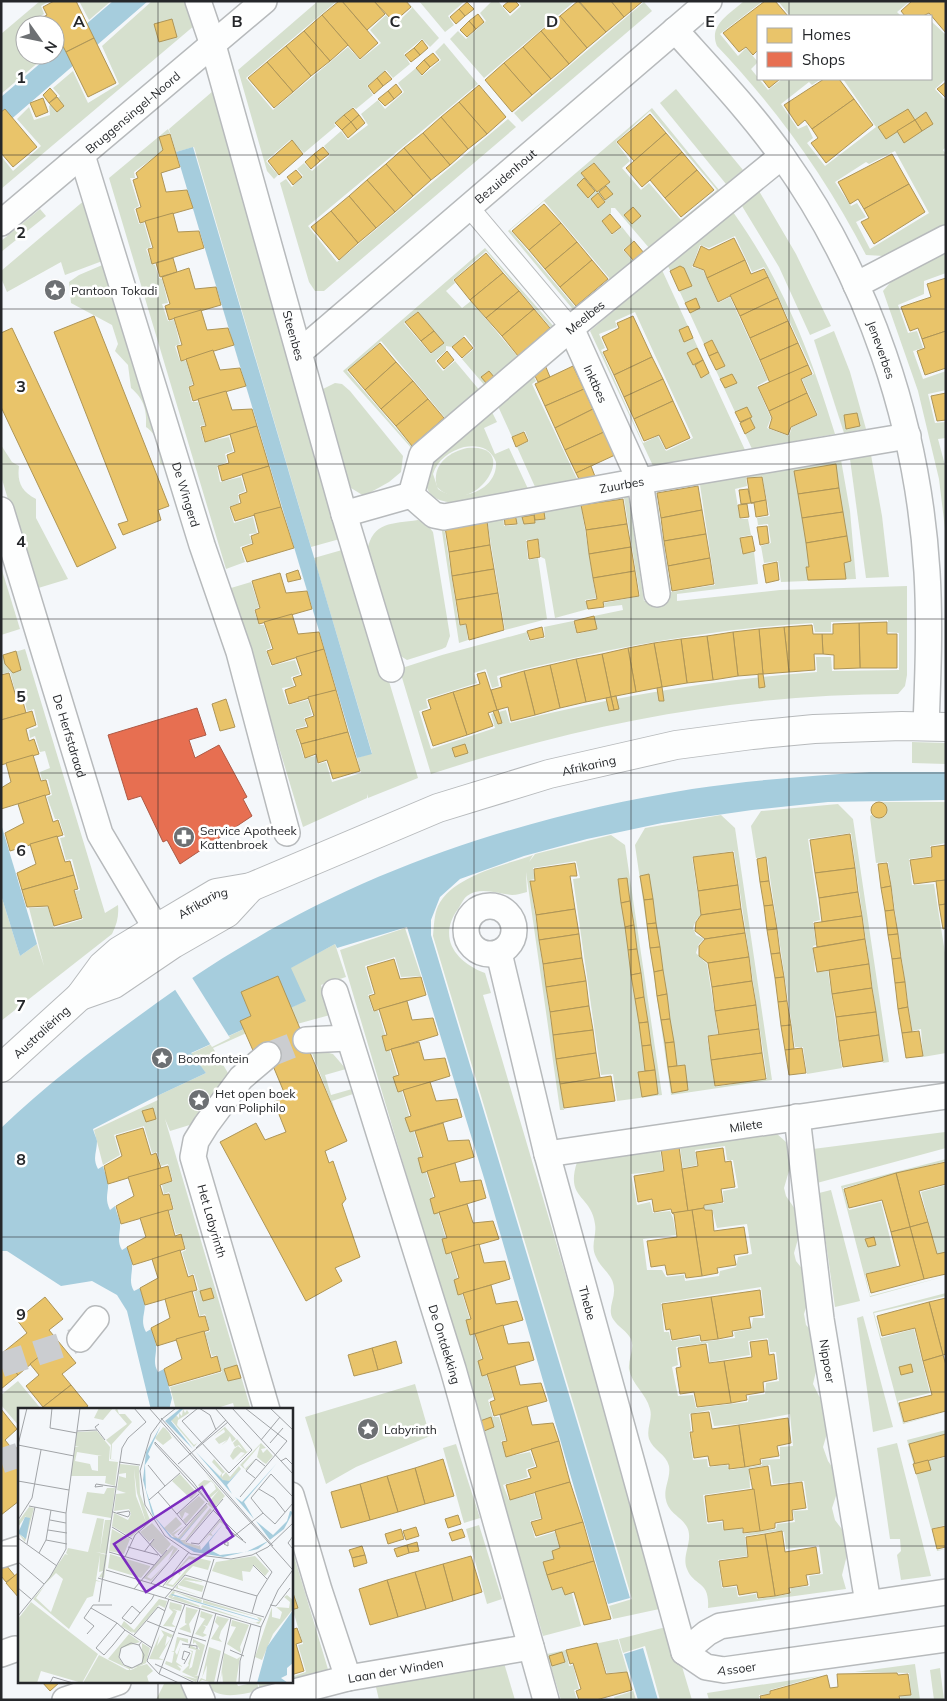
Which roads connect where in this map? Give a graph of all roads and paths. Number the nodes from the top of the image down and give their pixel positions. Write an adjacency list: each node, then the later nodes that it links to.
1 (198, 1): 5 (street, Steenbes)
2 (264, 1): 5 (street, Bruggensingel-Noord)
3 (709, 1): 4 (street, Bezuidenhout)
4 (675, 30): 7 (street, Jeneverbes); 8 (street, Bezuidenhout)
5 (213, 45): 6 (street, Bruggensingel-Noord); 13 (street, Steenbes)
6 (82, 155): 9 (street, Bruggensingel-Noord); 22 (street, De Wingerd)
7 (782, 156): 11 (street, Jeneverbes); 12 (street, Meelbes)
8 (468, 206): 12 (street, Inktbes); 13 (street, Bezuidenhout)
9 (1, 224)
10 (946, 238): 11 (street)
11 (856, 285): 14 (street, Jeneverbes)
12 (571, 328): 15 (street, Inktbes); 16 (street, Meelbes)
13 (301, 351): 18 (street, Steenbes)
14 (908, 436): 15 (street, Zuurbes); 21 (street, Jeneverbes)
15 (640, 481): 16 (street, Zuurbes); 19 (street, Inktbes)
16 (411, 495): 18 (street)
17 (1, 510): 23 (street, De Herfstdraad)
18 (344, 514): 20 (street, Steenbes)
19 (658, 594)
20 (391, 669)
21 (936, 727): 23 (street, Afrikaring)
22 (287, 833)
23 (162, 938): 29 (street, Australiëring)
24 (500, 953): 32 (street, Thebe)
25 (335, 992): 26 (street, De Ontdekking)
26 (348, 1038): 27 (street); 42 (street, De Ontdekking)
27 (306, 1040)
28 (268, 1055): 35 (street, Het Labyrinth)
29 (1, 1068)
30 (946, 1096): 31 (street, Milete)
31 (797, 1118): 32 (street, Milete); 40 (street, Nippoer)
32 (547, 1154): 43 (street, Thebe)
33 (96, 1319): 34 (street)
34 (80, 1339)
35 (266, 1408)
36 (292, 1498): 44 (street)
37 (18, 1549): 38 (street)
38 (1, 1555)
39 (946, 1592): 40 (street)
40 (868, 1603): 43 (street)
41 (946, 1639): 43 (street, Assoer)
42 (531, 1646): 44 (street, Laan der Winden); 50 (street, De Ontdekking)
43 (684, 1652)
44 (348, 1678): 49 (street, Laan der Winden)
45 (112, 1684): 47 (street)
46 (195, 1684): 48 (street)
47 (65, 1700)
48 (202, 1700)
49 (263, 1700)
50 (546, 1700)

